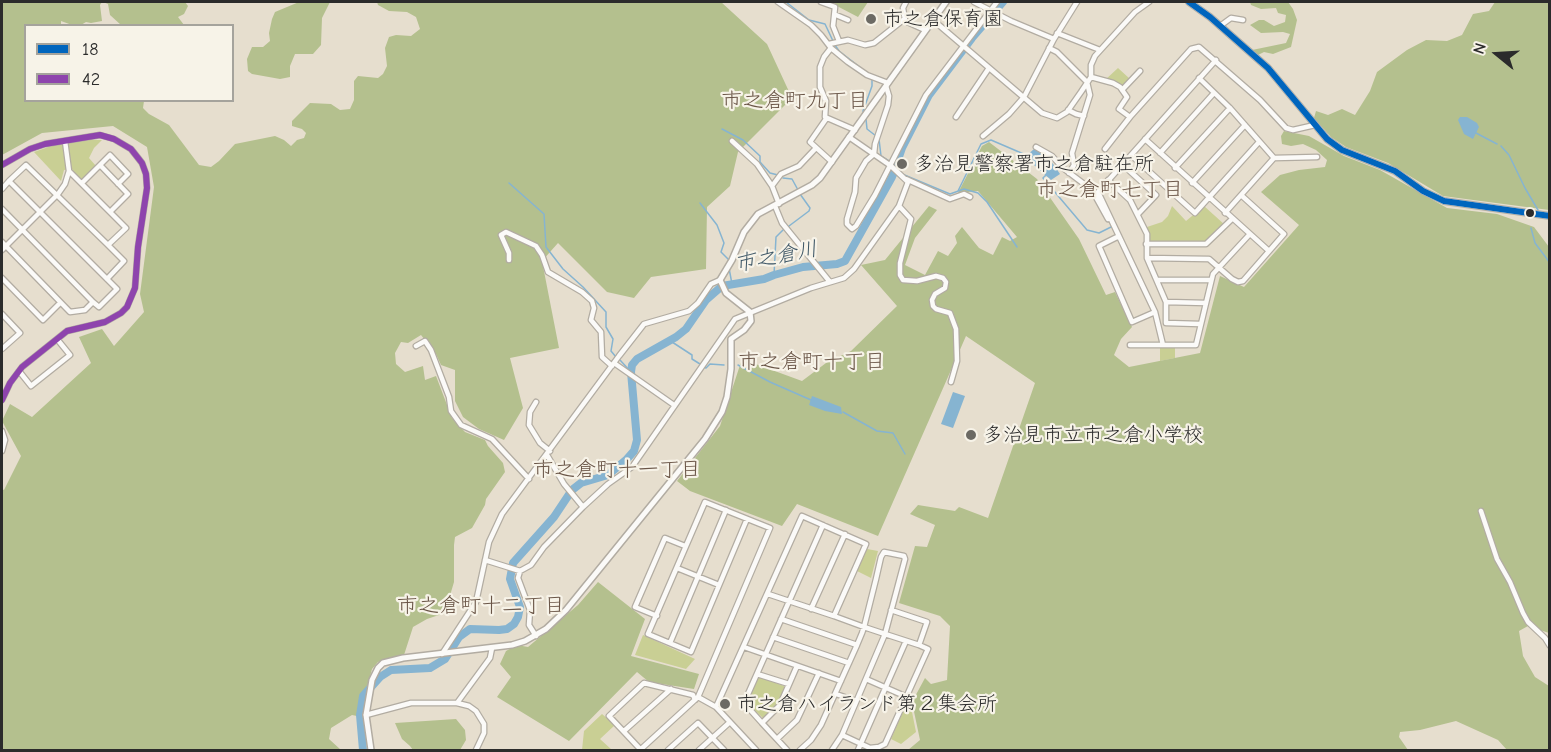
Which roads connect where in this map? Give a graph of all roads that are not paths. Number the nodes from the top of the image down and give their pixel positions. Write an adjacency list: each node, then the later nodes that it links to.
1 (778, 2): 21 (street)
2 (821, 2): 11 (street)
3 (906, 2): 13 (street)
4 (946, 2): 14 (main road)
5 (974, 2): 10 (street)
6 (997, 2): 10 (street)
7 (1077, 2): 18 (street)
8 (1149, 2): 24 (street)
9 (1189, 2): 16 (highway)
10 (991, 10): 19 (street); 22 (street)
11 (836, 15): 12 (street); 20 (street)
12 (848, 20)
13 (905, 20): 17 (street); 20 (street)
14 (933, 20): 17 (main road); 22 (street)
15 (1243, 20): 16 (street)
16 (1220, 26): 41 (highway)
17 (925, 30): 30 (main road)
18 (1057, 33): 19 (street); 24 (street)
19 (1053, 39): 23 (street)
20 (839, 41): 21 (street)
21 (830, 46): 30 (street); 39 (street)
22 (963, 46): 26 (street); 61 (street)
23 (1049, 48): 29 (street); 33 (street)
24 (1100, 50): 29 (street)
25 (1215, 60): 28 (street); 38 (street); 41 (street)
26 (989, 68): 33 (street); 37 (street)
27 (1140, 71): 31 (street)
28 (1199, 78): 32 (street); 45 (street)
29 (1089, 79): 31 (street); 35 (street); 36 (street)
30 (887, 84): 42 (main road); 53 (street)
31 (1122, 90): 38 (street)
32 (1214, 93): 34 (street); 52 (street)
33 (1024, 97): 35 (street); 43 (street)
34 (1230, 108): 40 (street); 62 (street)
35 (1068, 110): 36 (street)
36 (1084, 116): 64 (street)
37 (957, 117)
38 (1130, 117): 51 (street)
39 (826, 119): 42 (street); 50 (street)
40 (1245, 125): 48 (street); 69 (street)
41 (1315, 125): 84 (highway)
42 (855, 130): 44 (main road)
43 (983, 136)
44 (849, 137): 53 (street); 57 (main road)
45 (1144, 139): 52 (street); 54 (street)
46 (65, 141): 59 (street); 63 (street); 111 (street)
47 (732, 141): 71 (street)
48 (1259, 142): 56 (street); 76 (street)
49 (1036, 147): 64 (street)
50 (816, 148): 57 (street); 71 (street)
51 (1105, 149)
52 (1160, 153): 62 (street)
53 (874, 154): 61 (street); 61 (street)
54 (1131, 155): 58 (street); 76 (street)
55 (1317, 157): 56 (street)
56 (1274, 159): 74 (street)
57 (832, 162): 77 (main road)
58 (1122, 164): 66 (street); 83 (street)
59 (2, 165)
60 (100, 165): 68 (street); 70 (street); 70 (street)
61 (891, 166): 65 (street)
62 (1175, 168): 69 (street)
63 (69, 171): 68 (street); 73 (street)
64 (1070, 173): 86 (street)
65 (904, 177): 75 (street); 78 (street)
66 (1108, 180): 83 (street); 86 (street)
67 (9, 181): 72 (street); 73 (street); 80 (street)
68 (82, 183): 81 (street)
69 (1192, 183): 76 (street)
70 (118, 184): 81 (street)
71 (772, 186): 77 (street)
72 (2, 189)
73 (58, 194): 80 (street); 91 (street)
74 (1241, 195): 82 (street); 93 (street)
75 (970, 197)
76 (1209, 198): 82 (street)
77 (777, 205): 101 (main road); 102 (street)
78 (899, 206): 102 (street); 118 (street)
79 (2, 209): 87 (street)
80 (40, 212): 87 (street); 98 (street)
81 (110, 212): 91 (street)
82 (1225, 213): 85 (street)
83 (1138, 214): 90 (street)
84 (1550, 216)
85 (1232, 219): 88 (street); 90 (street)
86 (1112, 222): 89 (street)
87 (23, 229): 92 (street); 103 (street)
88 (1249, 235): 93 (street); 96 (street)
89 (1119, 236): 108 (street); 108 (street)
90 (1146, 244): 94 (street)
91 (108, 245): 98 (street)
92 (3, 246): 105 (street)
93 (1269, 251): 96 (street)
94 (1147, 258): 96 (street); 99 (street)
95 (509, 260): 116 (street)
96 (1220, 267): 100 (street)
97 (2, 278): 105 (street)
98 (106, 279): 103 (street)
99 (1157, 280): 100 (street); 104 (street)
100 (1211, 280): 106 (street)
101 (720, 281): 107 (main road); 116 (street)
102 (830, 282): 107 (street)
103 (93, 302): 105 (street)
104 (1166, 302): 106 (street); 110 (street)
105 (60, 303)
106 (1206, 303): 110 (street)
107 (750, 312): 121 (street); 147 (main road)
108 (1155, 312): 113 (street)
109 (2, 314): 115 (street)
110 (1200, 324): 113 (street)
111 (57, 339): 117 (street); 117 (street)
112 (1130, 345): 113 (street)
113 (1163, 345)
114 (416, 346): 125 (street)
115 (2, 349)
116 (615, 362): 121 (street); 124 (street)
117 (19, 371): 119 (street)
118 (951, 382)
119 (2, 400)
120 (536, 402): 124 (street)
121 (674, 405): 126 (street)
122 (2, 431): 123 (street)
123 (2, 451)
124 (549, 453): 125 (street); 126 (street)
125 (529, 479): 133 (street)
126 (583, 507): 135 (street)
127 (726, 510): 129 (street); 132 (street); 136 (street)
128 (1481, 511): 153 (street)
129 (747, 519): 137 (street); 169 (street)
130 (823, 525): 131 (street); 138 (street); 139 (street)
131 (845, 534): 140 (street); 143 (street)
132 (685, 546): 134 (street); 142 (street)
133 (485, 560): 135 (street); 156 (street)
134 (677, 568): 136 (street); 142 (street)
135 (519, 570): 147 (street)
136 (699, 577): 137 (street); 150 (street)
137 (719, 585): 150 (street)
138 (768, 594): 139 (street); 154 (street)
139 (789, 601): 140 (street); 144 (street)
140 (811, 609): 143 (street)
141 (891, 610): 145 (street); 146 (street); 152 (street)
142 (657, 616): 150 (street)
143 (834, 616): 145 (street)
144 (781, 619): 148 (street); 151 (street)
145 (864, 627): 146 (street); 151 (street)
146 (885, 634): 149 (street); 162 (street)
147 (536, 636): 155 (main road)
148 (773, 637): 157 (street); 158 (street)
149 (906, 641): 152 (street); 165 (street)
150 (670, 643)
151 (856, 645): 158 (street)
152 (919, 645): 168 (street)
153 (1550, 646)
154 (744, 647): 157 (street); 172 (street)
155 (492, 648): 156 (main road); 171 (street)
156 (443, 654): 173 (main road)
157 (765, 654): 159 (street); 161 (street)
158 (849, 663): 163 (street)
159 (797, 666): 160 (street); 164 (street)
160 (819, 673): 163 (street); 179 (street)
161 (757, 674): 164 (street); 175 (street)
162 (866, 679): 165 (street); 170 (street)
163 (841, 681): 167 (street)
164 (789, 684): 175 (street)
165 (887, 687): 168 (street); 180 (street)
166 (670, 689): 169 (street); 176 (street); 176 (street)
167 (836, 694): 170 (street); 189 (street)
168 (907, 697): 180 (street)
169 (696, 698): 172 (street); 183 (street)
170 (856, 701): 177 (street)
171 (457, 703): 173 (street); 182 (street)
172 (717, 707): 174 (street)
173 (366, 715): 181 (main road)
174 (730, 722): 178 (street); 187 (street)
175 (762, 723): 179 (street)
176 (624, 732): 183 (street)
177 (842, 735): 180 (street); 190 (street)
178 (713, 738): 184 (street); 185 (street); 186 (street)
179 (777, 740): 188 (street)
180 (862, 744): 191 (street)
181 (371, 750)
182 (476, 750)
183 (640, 750)
184 (668, 750)
185 (699, 750)
186 (724, 750)
187 (756, 750)
188 (787, 750)
189 (800, 750)
190 (832, 750)
191 (858, 750)

